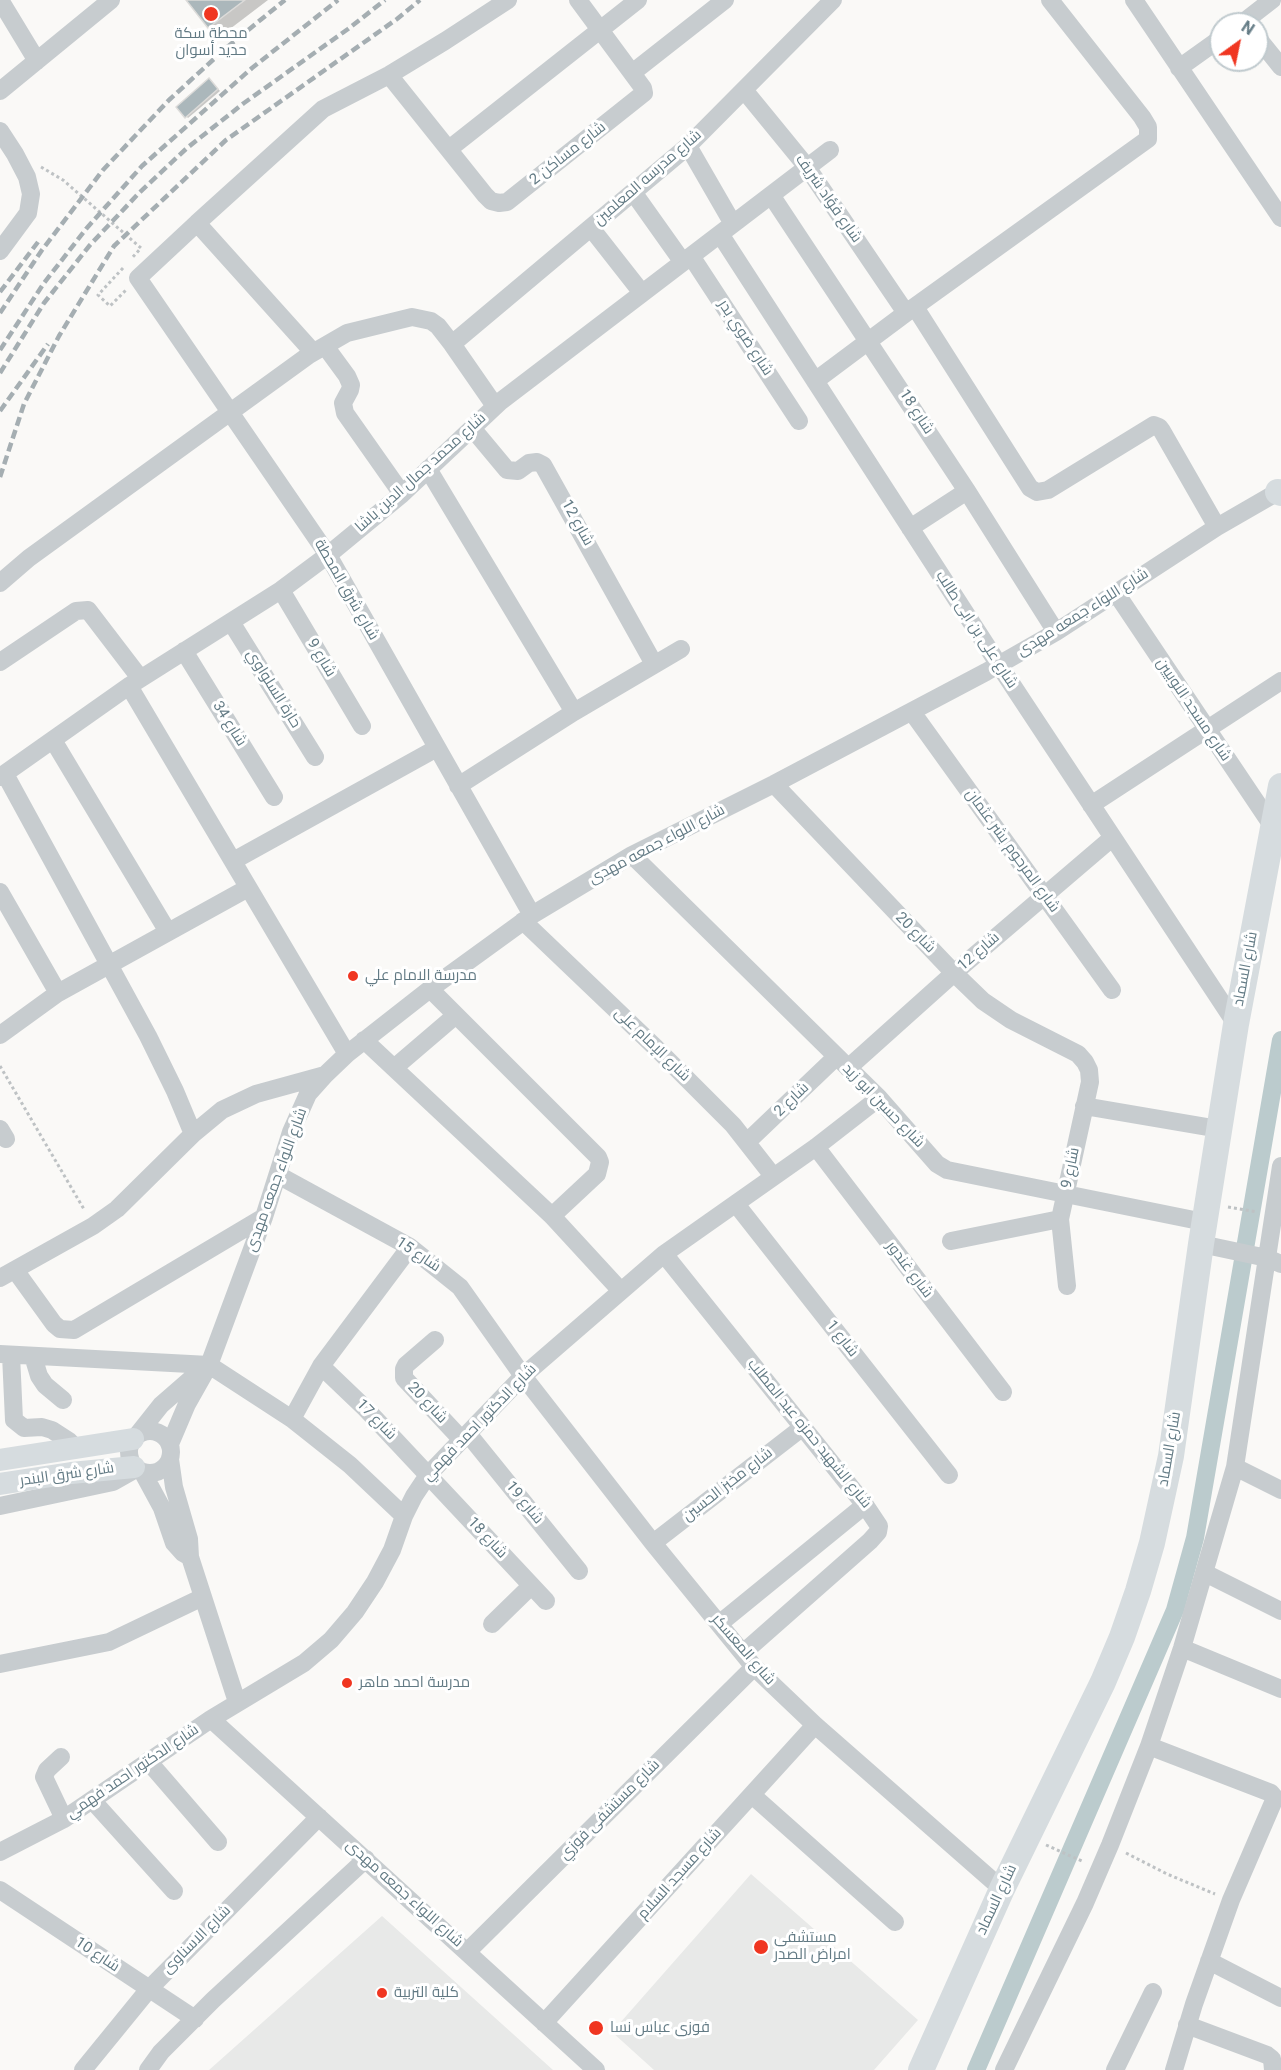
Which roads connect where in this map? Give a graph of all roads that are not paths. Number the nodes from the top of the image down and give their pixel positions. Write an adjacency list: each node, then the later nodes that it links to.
1 (0, 0): 15 (street)
2 (111, 0): 15 (street)
3 (508, 0): 19 (street)
4 (578, 0): 12 (street)
5 (638, 0): 12 (street)
6 (725, 0): 18 (street)
7 (833, 0): 20 (street, شارع مدرسه المعلمين)
8 (1050, 0): 36 (street)
9 (1134, 0): 17 (street)
10 (1272, 0): 11 (street)
11 (1257, 12)
12 (600, 29): 18 (street); 24 (street)
13 (1209, 47): 17 (street)
14 (1269, 52): 16 (street)
15 (37, 61): 21 (street)
16 (1281, 67)
17 (1179, 68): 29 (street)
18 (632, 73): 24 (street, شارع مساكن 2)
19 (389, 75): 24 (street); 30 (street)
20 (744, 90): 23 (street, شارع مدرسه المعلمين); 26 (street, شارع فؤاد شريف)
21 (0, 91)
22 (0, 131): 33 (street)
23 (688, 146): 27 (street, شارع مدرسه المعلمين); 32 (street, شارع على بن ابى طالب)
24 (449, 150)
25 (830, 150): 26 (street, شارع محمد جمال الدين باشا)
26 (807, 167): 28 (street, شارع محمد جمال الدين باشا); 36 (street, شارع فؤاد شريف)
27 (633, 192): 31 (street, شارع مدرسه المعلمين); 34 (street, شارع ضوي بدر)
28 (771, 195): 32 (street, شارع محمد جمال الدين باشا); 37 (street, شارع 18)
29 (1281, 218)
30 (197, 223): 39 (street); 42 (street, شارع شرق المحطة)
31 (591, 228): 35 (street); 38 (street, شارع مدرسه المعلمين)
32 (726, 229): 34 (street, شارع محمد جمال الدين باشا); 40 (street, شارع على بن ابى طالب)
33 (0, 251)
34 (687, 258): 35 (street, شارع محمد جمال الدين باشا); 43 (street, شارع ضوي بدر)
35 (642, 293): 41 (street, شارع محمد جمال الدين باشا)
36 (910, 310): 37 (street); 49 (street, شارع فؤاد شريف)
37 (869, 340): 40 (street); 46 (street, شارع 18)
38 (452, 344): 39 (street); 41 (street)
39 (319, 349): 42 (street); 48 (street)
40 (815, 381): 50 (street, شارع على بن ابى طالب)
41 (495, 406): 44 (street, شارع محمد جمال الدين باشا)
42 (230, 412): 51 (street, شارع شرق المحطة); 52 (street)
43 (799, 421)
44 (472, 428): 45 (street, شارع محمد جمال الدين باشا); 60 (street, شارع 12)
45 (428, 469): 48 (street, شارع محمد جمال الدين باشا); 64 (street)
46 (968, 491): 50 (street); 56 (street, شارع 18)
47 (1280, 492): 49 (street, شارع اللواء جمعه مهدى)
48 (402, 494): 51 (street, شارع محمد جمال الدين باشا)
49 (1217, 527): 54 (street, شارع اللواء جمعه مهدى)
50 (910, 528): 61 (street, شارع على بن ابى طالب)
51 (328, 555): 53 (street, شارع محمد جمال الدين باشا); 69 (street, شارع شرق المحطة)
52 (0, 583)
53 (280, 591): 55 (street, شارع محمد جمال الدين باشا); 66 (street, شارع 9)
54 (1116, 593): 56 (street, شارع اللواء جمعه مهدى); 67 (street, شارع مسجد النوبيين)
55 (231, 622): 58 (street, شارع محمد جمال الدين باشا); 70 (street, حارة السلواوي)
56 (1056, 632): 61 (street, شارع اللواء جمعه مهدى)
57 (681, 649): 60 (street)
58 (184, 651): 63 (street, شارع محمد جمال الدين باشا); 75 (street, شارع 34)
59 (0, 662): 63 (street)
60 (654, 664): 64 (street)
61 (999, 665): 65 (street, شارع اللواء جمعه مهدى); 76 (street, شارع على بن ابى طالب)
62 (1281, 681): 67 (street)
63 (134, 682): 68 (street, شارع محمد جمال الدين باشا); 80 (street)
64 (574, 712): 73 (street)
65 (912, 712): 72 (street, شارع اللواء جمعه مهدى); 83 (street, شارع المرحوم بشر عثمان)
66 (362, 726)
67 (1206, 730): 76 (street); 77 (street, شارع مسجد النوبيين)
68 (53, 740): 71 (street, شارع محمد جمال الدين باشا); 85 (street)
69 (437, 748): 73 (street, شارع شرق المحطة); 80 (street)
70 (315, 757)
71 (2, 775): 86 (street)
72 (774, 784): 79 (street, شارع اللواء جمعه مهدى); 87 (street, شارع 20)
73 (458, 786): 84 (street, شارع شرق المحطة)
74 (1281, 786): 77 (highway, شارع السماد)
75 (274, 797)
76 (1091, 805): 78 (street, شارع على بن ابى طالب)
77 (1273, 826): 92 (highway, شارع السماد)
78 (1112, 838): 83 (street, شارع 12); 92 (street, شارع على بن ابى طالب)
79 (632, 855): 84 (street, شارع اللواء جمعه مهدى); 97 (street, شارع حسين ابو زيد)
80 (233, 861): 81 (street)
81 (248, 888): 85 (street); 95 (street)
82 (0, 892): 90 (street)
83 (1045, 896): 87 (street, شارع 12); 89 (street, شارع المرحوم بشر عثمان)
84 (528, 918): 88 (street, شارع اللواء جمعه مهدى); 104 (street, شارع الإمام على)
85 (168, 932): 86 (street)
86 (108, 964): 90 (street); 103 (street)
87 (954, 973): 96 (street, شارع 20); 97 (street, شارع 12)
88 (430, 989): 91 (street); 94 (street, شارع اللواء جمعه مهدى)
89 (1112, 990)
90 (58, 993): 93 (street)
91 (456, 1015): 98 (street); 111 (street)
92 (1236, 1024): 102 (highway, شارع السماد)
93 (0, 1035)
94 (364, 1040): 95 (street, شارع اللواء جمعه مهدى); 98 (street)
95 (347, 1054): 99 (street, شارع اللواء جمعه مهدى)
96 (1078, 1054): 101 (street, شارع 9)
97 (842, 1063): 100 (street, شارع حسين ابو زيد); 104 (street, شارع 2)
98 (394, 1068): 111 (street)
99 (325, 1075): 103 (street); 107 (street, شارع اللواء جمعه مهدى)
100 (879, 1098): 105 (street, شارع الدكتور احمد فهمي); 109 (street, شارع حسين ابو زيد)
101 (1084, 1106): 102 (street); 109 (street, شارع 9)
102 (1219, 1129): 114 (highway, شارع السماد)
103 (193, 1134): 119 (street)
104 (747, 1142): 108 (street, شارع الإمام على)
105 (816, 1147): 108 (street, شارع الدكتور احمد فهمي); 128 (street, شارع غندور)
106 (1281, 1166): 118 (street)
107 (278, 1174): 112 (street, شارع اللواء جمعه مهدى); 116 (street, شارع 15)
108 (774, 1176): 110 (street, شارع الدكتور احمد فهمي)
109 (1065, 1194): 113 (street, شارع 9); 114 (street, شارع حسين ابو زيد)
110 (736, 1204): 117 (street, شارع الدكتور احمد فهمي); 140 (street, شارع 1)
111 (552, 1216): 121 (street)
112 (264, 1217): 119 (street); 125 (street, شارع اللواء جمعه مهدى)
113 (1060, 1219): 115 (street); 120 (street, شارع 9)
114 (1210, 1238): 118 (street, شارع حسين ابو زيد); 174 (highway, شارع السماد)
115 (951, 1241)
116 (410, 1247): 126 (street); 127 (street, شارع 15)
117 (664, 1254): 121 (street, شارع الدكتور احمد فهمي); 131 (street, شارع الشهيد حمزه عبد المطلب)
118 (1266, 1259): 137 (street)
119 (7, 1274)
120 (1067, 1286)
121 (621, 1291): 127 (street, شارع الدكتور احمد فهمي)
122 (435, 1340): 133 (street, شارع 20)
123 (6, 1354): 124 (street); 134 (street)
124 (33, 1356): 125 (street); 129 (street)
125 (209, 1365): 130 (street); 132 (street); 135 (street, شارع اللواء جمعه مهدى)
126 (321, 1366): 130 (street); 139 (street, شارع 17)
127 (523, 1376): 133 (street, شارع الدكتور احمد فهمي); 146 (street, شارع المعسكر)
128 (1003, 1392)
129 (63, 1400)
130 (292, 1419): 145 (street)
131 (802, 1427): 143 (street, شارع الشهيد حمزه عبد المطلب); 146 (street, شارع مخبز الحسين)
132 (135, 1436): 134 (main road, شارع شرق البندر); 135 (street); 138 (street)
133 (465, 1437): 139 (street, شارع الدكتور احمد فهمي); 148 (street, شارع 19)
134 (76, 1448): 136 (main road, شارع شرق البندر)
135 (170, 1452): 138 (street); 147 (street)
136 (0, 1460)
137 (1235, 1467): 142 (street); 149 (street)
138 (138, 1470): 141 (main road, شارع شرق البندر); 144 (street); 147 (street)
139 (428, 1475): 145 (street, شارع الدكتور احمد فهمي); 150 (street, شارع 18)
140 (949, 1475)
141 (0, 1484)
142 (1281, 1490)
143 (865, 1505): 155 (street); 157 (street, شارع الشهيد حمزه عبد المطلب)
144 (0, 1506)
145 (404, 1516): 161 (street, شارع الدكتور احمد فهمي)
146 (653, 1543): 155 (street, شارع المعسكر)
147 (190, 1557): 151 (street)
148 (579, 1572)
149 (1205, 1573): 153 (street); 156 (street)
150 (531, 1586): 152 (street, شارع 18); 154 (street)
151 (203, 1597): 158 (street); 161 (street)
152 (546, 1601)
153 (1281, 1611)
154 (492, 1624)
155 (719, 1624): 157 (street, شارع المعسكر)
156 (1182, 1648): 160 (street); 164 (street)
157 (742, 1653): 159 (street, شارع المعسكر)
158 (0, 1664)
159 (754, 1667): 163 (street, شارع المعسكر); 178 (street, شارع مستشفى فوزي)
160 (1281, 1688)
161 (237, 1702): 162 (street, شارع الدكتور احمد فهمي)
162 (211, 1719): 166 (street, شارع الدكتور احمد فهمي); 169 (street, شارع اللواء جمعه مهدى)
163 (815, 1725): 167 (street, شارع مسجد السلام); 174 (street, شارع المعسكر)
164 (1149, 1746): 179 (street); 190 (street)
165 (61, 1756): 170 (street)
166 (147, 1761): 168 (street, شارع الدكتور احمد فهمي); 171 (street)
167 (752, 1795): 177 (street); 184 (street, شارع مسجد السلام)
168 (92, 1800): 170 (street, شارع الدكتور احمد فهمي); 176 (street)
169 (319, 1817): 173 (street, شارع اللواء جمعه مهدى); 180 (street, شارع الاسناوى)
170 (64, 1819): 172 (street, شارع الدكتور احمد فهمي)
171 (218, 1842)
172 (0, 1852)
173 (366, 1860): 178 (street, شارع اللواء جمعه مهدى); 183 (street)
174 (1002, 1889): 189 (highway, شارع السماد)
175 (0, 1890): 180 (street, شارع 10)
176 (174, 1891)
177 (895, 1922)
178 (467, 1952): 184 (street, شارع اللواء جمعه مهدى)
179 (1209, 1961): 182 (street); 185 (street)
180 (149, 1989): 183 (street, شارع 10); 186 (street, شارع الاسناوى)
181 (1153, 1992): 191 (street)
182 (1281, 1998)
183 (195, 2019): 187 (street)
184 (544, 2022): 188 (street, شارع اللواء جمعه مهدى)
185 (1188, 2025): 192 (street); 193 (street)
186 (83, 2070)
187 (148, 2070)
188 (596, 2070)
189 (921, 2070)
190 (1004, 2070)
191 (1115, 2070)
192 (1174, 2070)
193 (1273, 2070)

